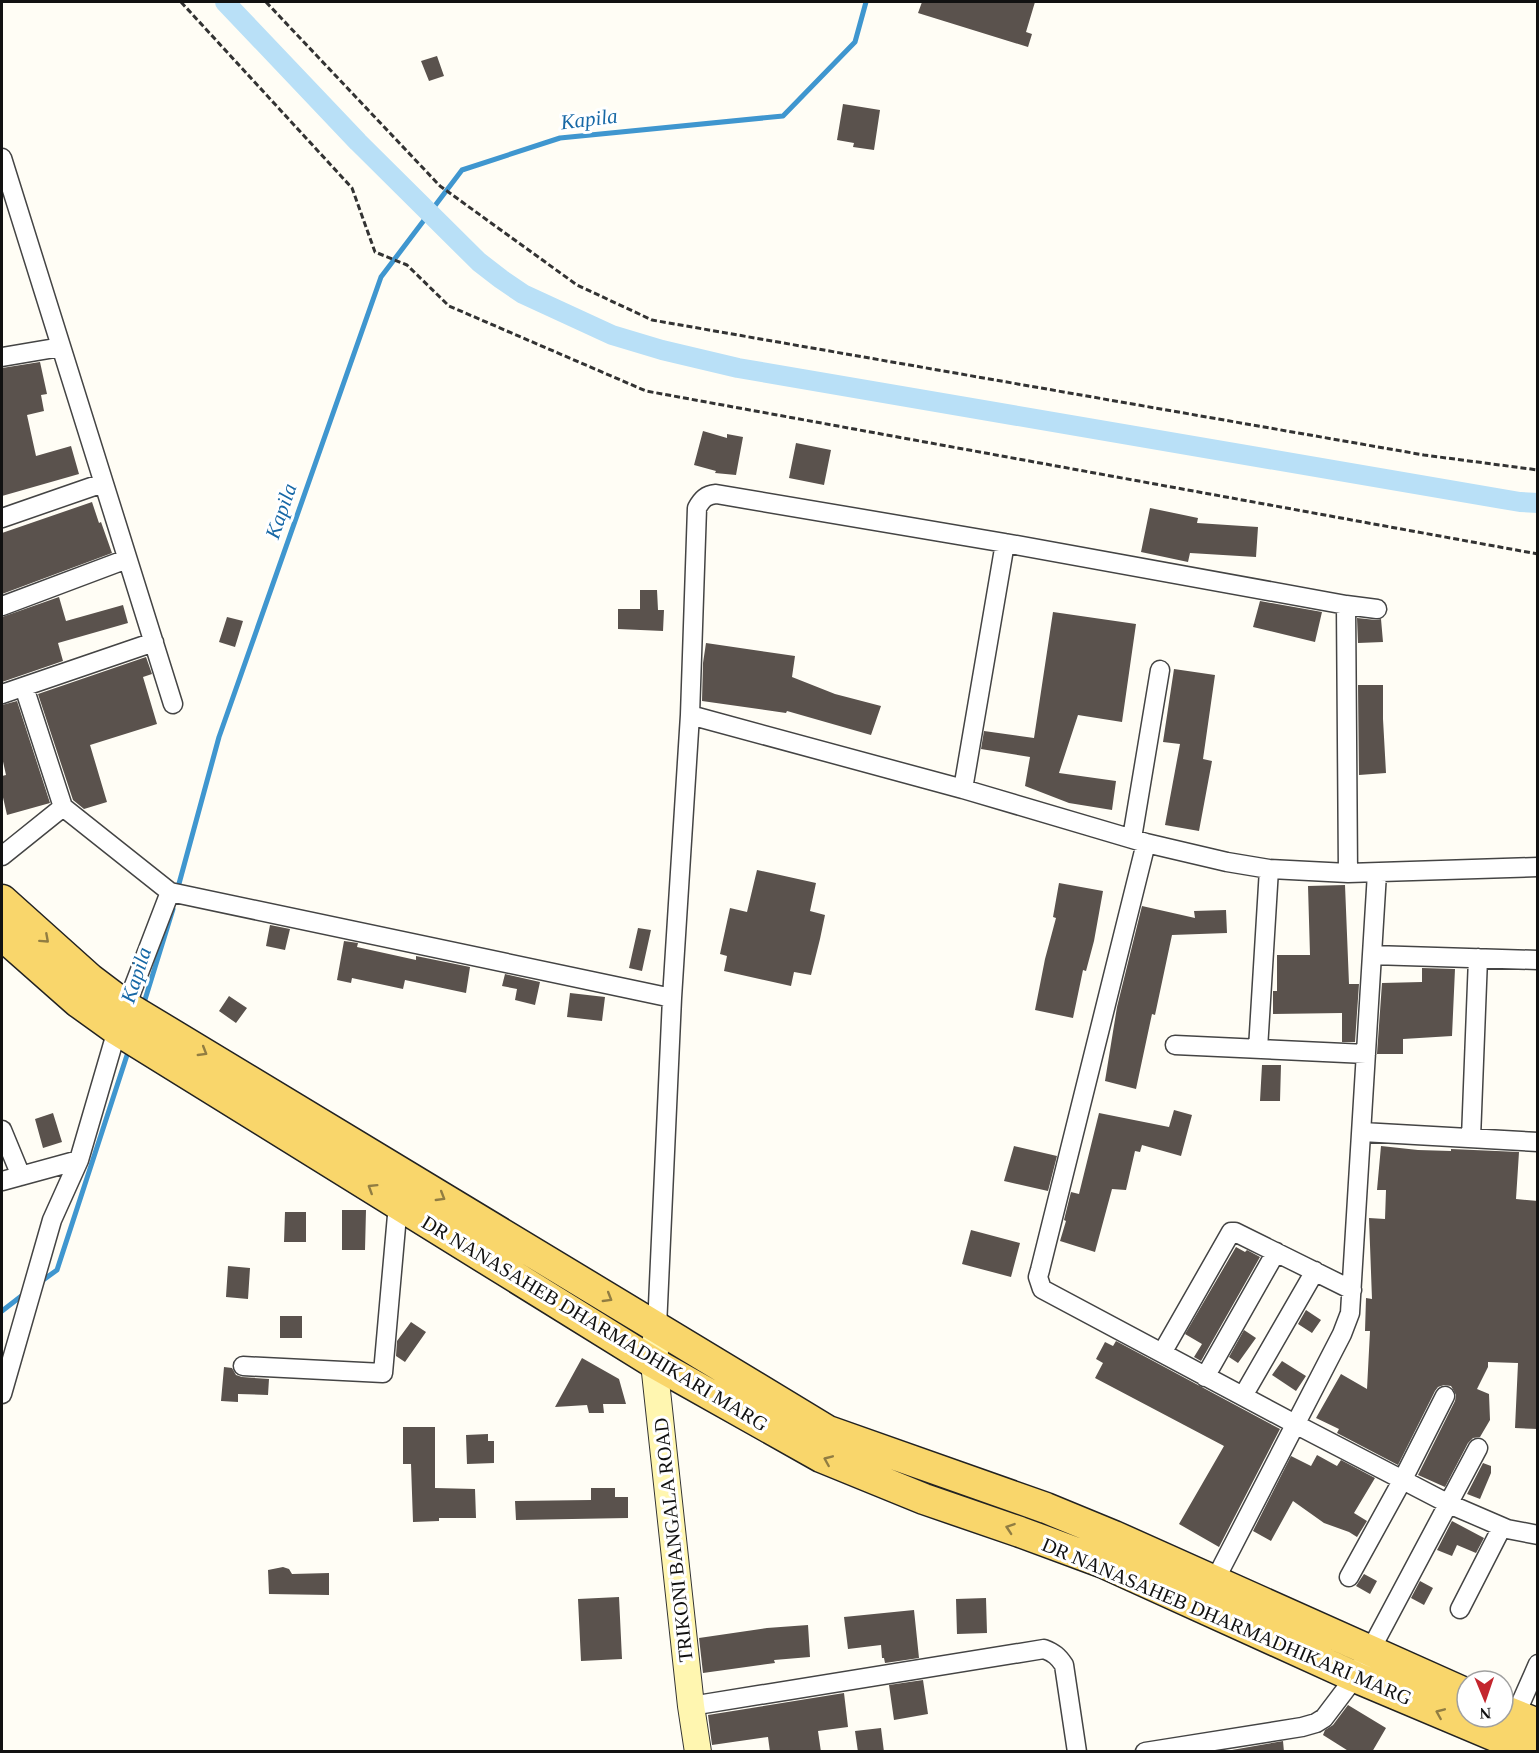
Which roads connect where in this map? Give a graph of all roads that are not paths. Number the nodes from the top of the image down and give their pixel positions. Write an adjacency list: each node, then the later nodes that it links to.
1 (2, 158): 2 (street)
2 (10, 210): 3 (street)
3 (60, 347): 4 (street); 5 (street)
4 (2, 357)
5 (103, 483): 6 (street); 8 (street)
6 (2, 518)
7 (1005, 543): 9 (street); 17 (street); 18 (street)
8 (127, 559): 10 (street); 12 (street)
9 (1346, 605): 11 (street); 24 (street)
10 (2, 606)
11 (1377, 609)
12 (154, 642): 14 (street); 16 (street)
13 (1160, 670): 20 (street)
14 (24, 687): 15 (street); 19 (street)
15 (2, 694)
16 (173, 704)
17 (690, 715): 18 (street); 32 (street)
18 (963, 789): 20 (street)
19 (63, 807): 21 (street); 26 (street)
20 (1139, 841): 23 (street); 49 (street)
21 (2, 856)
22 (1538, 867): 25 (street)
23 (1269, 869): 24 (street); 35 (street)
24 (1348, 873): 25 (street)
25 (1377, 873): 29 (street)
26 (170, 892): 32 (street); 33 (street)
27 (2, 900): 33 (main road, DR NANASAHEB DHARMADHIKARI MARG, one-way to 33)
28 (2, 935): 33 (main road, DR NANASAHEB DHARMADHIKARI MARG)
29 (1372, 955): 30 (street); 36 (street)
30 (1478, 958): 31 (street); 39 (street)
31 (1538, 960)
32 (672, 999): 48 (street)
33 (122, 1018): 41 (street); 44 (main road, DR NANASAHEB DHARMADHIKARI MARG)
34 (1175, 1045): 35 (street)
35 (1258, 1049): 36 (street)
36 (1366, 1054): 38 (street)
37 (2, 1130): 42 (street)
38 (1362, 1132): 39 (street); 47 (street)
39 (1471, 1138): 40 (street)
40 (1538, 1142)
41 (79, 1160): 42 (street); 53 (street)
42 (21, 1176): 43 (street)
43 (2, 1181)
44 (405, 1191): 48 (main road, DR NANASAHEB DHARMADHIKARI MARG, one-way to 48); 50 (main road, DR NANASAHEB DHARMADHIKARI MARG); 51 (street)
45 (1276, 1252): 46 (street); 49 (street); 52 (street)
46 (1315, 1271): 47 (street); 54 (street)
47 (1352, 1290): 56 (street)
48 (657, 1327): 50 (street, TRIKONI BANGALA ROAD); 63 (main road, DR NANASAHEB DHARMADHIKARI MARG)
49 (1162, 1353): 52 (street)
50 (654, 1363): 67 (main road, DR NANASAHEB DHARMADHIKARI MARG, one-way to 50); 69 (street, TRIKONI BANGALA ROAD)
51 (243, 1366)
52 (1206, 1377): 54 (street)
53 (2, 1394)
54 (1243, 1396): 56 (street)
55 (1445, 1396): 58 (street)
56 (1295, 1424): 58 (street); 63 (street)
57 (1478, 1448): 59 (street)
58 (1403, 1479): 59 (street); 62 (street)
59 (1449, 1504): 60 (street); 65 (street)
60 (1502, 1527): 61 (street); 64 (street)
61 (1538, 1535)
62 (1349, 1577)
63 (1215, 1580): 65 (main road, DR NANASAHEB DHARMADHIKARI MARG)
64 (1460, 1609)
65 (1370, 1651): 67 (street); 68 (main road, DR NANASAHEB DHARMADHIKARI MARG)
66 (1537, 1665): 71 (street)
67 (1355, 1677): 70 (main road, DR NANASAHEB DHARMADHIKARI MARG, one-way to 67); 74 (street)
68 (1455, 1689)
69 (692, 1706): 72 (street, TRIKONI BANGALA ROAD); 73 (street)
70 (1455, 1706)
71 (1515, 1723): 75 (main road, DR NANASAHEB DHARMADHIKARI MARG)
72 (698, 1752)
73 (1077, 1752)
74 (1145, 1752)
75 (1533, 1752)

